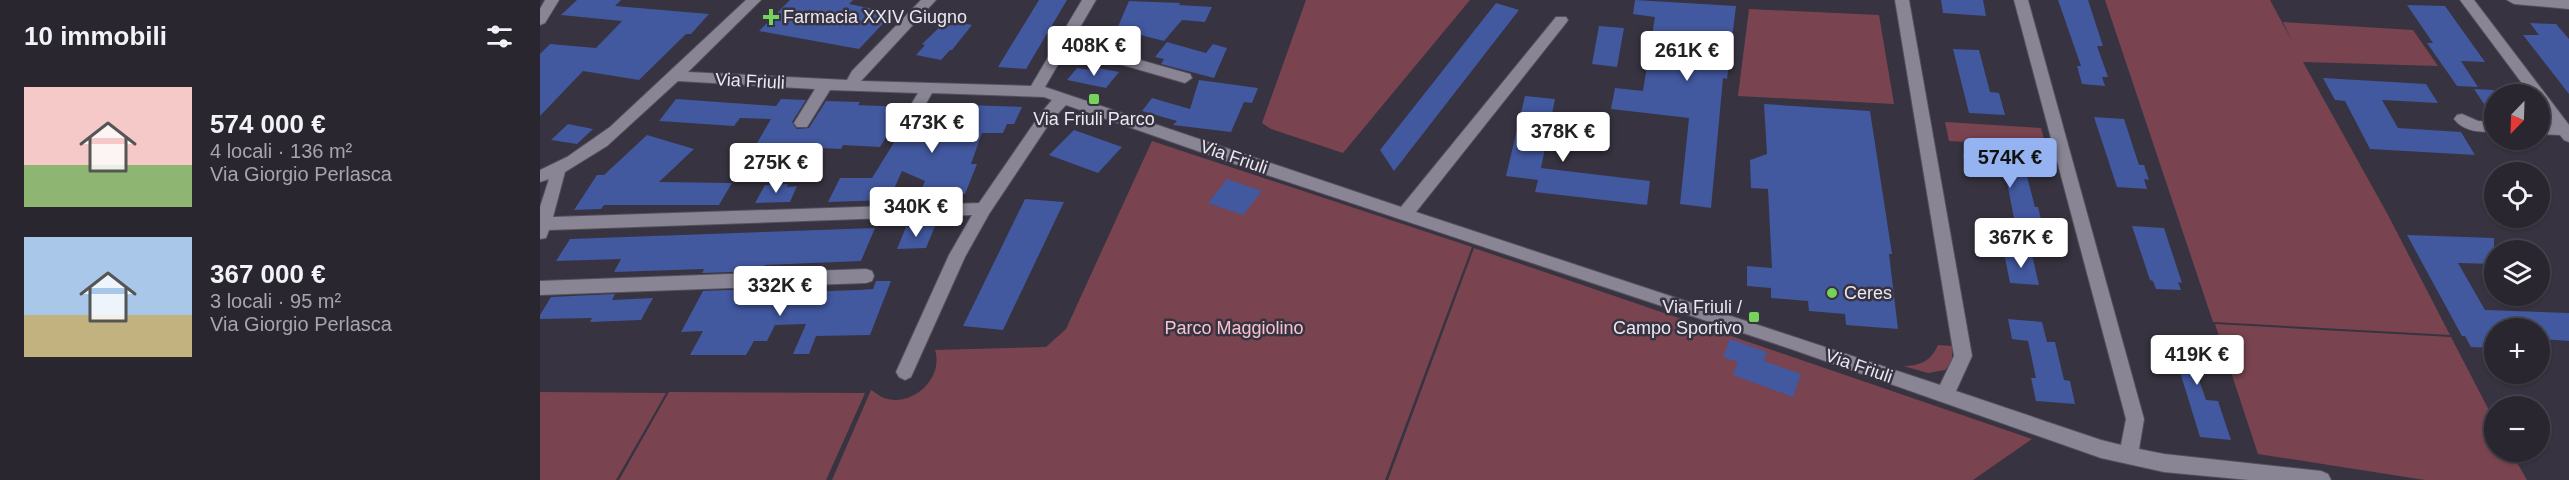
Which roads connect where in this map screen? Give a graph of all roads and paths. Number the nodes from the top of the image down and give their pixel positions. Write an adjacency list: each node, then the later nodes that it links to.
1 (552, 0): 10 (street)
2 (754, 0): 13 (street)
3 (929, 0): 17 (street)
4 (1089, 0): 12 (street)
5 (1902, 0): 36 (street)
6 (2021, 0): 37 (street)
7 (2466, 0): 16 (street)
8 (2514, 0): 9 (street)
9 (2569, 4)
10 (540, 20)
11 (1561, 21): 31 (street)
12 (1062, 43): 14 (street); 19 (street)
13 (674, 76): 15 (street, Via Friuli); 28 (street)
14 (1185, 78)
15 (826, 84): 17 (street, Via Friuli); 23 (street)
16 (2531, 84)
17 (851, 85): 18 (street, Via Friuli)
18 (928, 88): 19 (street, Via Friuli); 24 (street)
19 (1036, 90): 20 (street, Via Friuli)
20 (1063, 98): 30 (street); 31 (street, Via Friuli)
21 (2550, 110): 27 (street)
22 (2462, 119): 25 (street)
23 (802, 123)
24 (906, 126)
25 (2484, 126)
26 (2550, 130): 27 (street)
27 (2567, 133)
28 (557, 170): 29 (street); 32 (street)
29 (540, 176)
30 (983, 210): 32 (street); 35 (street)
31 (1405, 214): 36 (street, Via Friuli)
32 (542, 229)
33 (866, 276): 34 (street)
34 (540, 288)
35 (905, 372)
36 (1944, 395): 37 (street, Via Friuli)
37 (2130, 456): 38 (street, Via Friuli)
38 (2321, 480)

